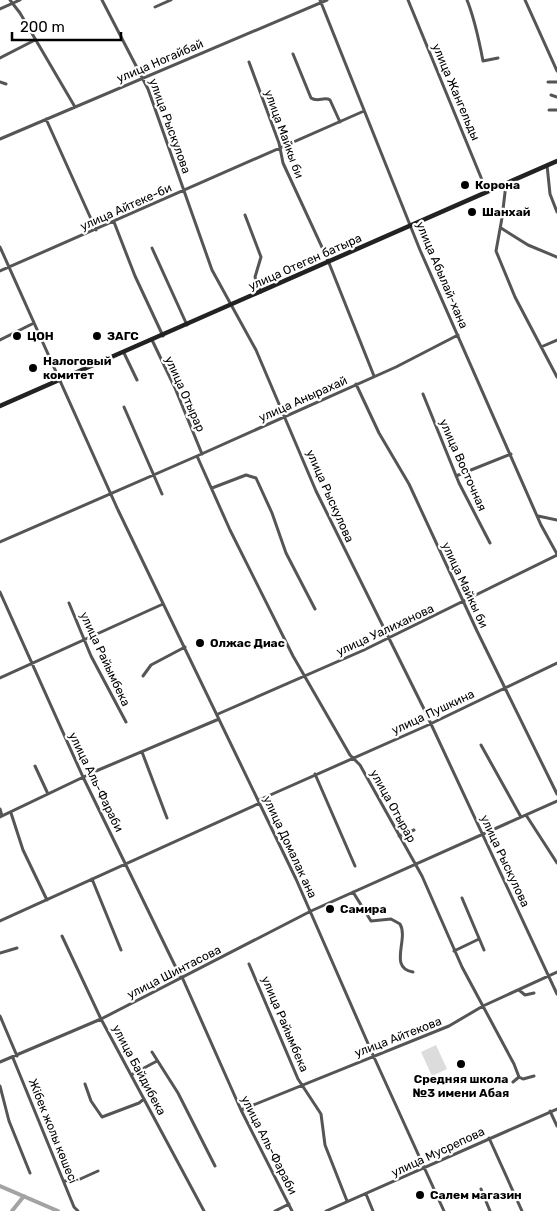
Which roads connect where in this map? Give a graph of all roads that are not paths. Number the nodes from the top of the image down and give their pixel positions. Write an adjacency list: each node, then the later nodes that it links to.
1 (20, 0): 9 (street)
2 (102, 0): 18 (street, улица Рыскулова)
3 (171, 0): 10 (street)
4 (327, 0): 8 (street, улица Ногайбай)
5 (408, 0): 37 (street, улица Жангельды)
6 (467, 0): 15 (street)
7 (525, 0): 17 (street)
8 (321, 1): 18 (street, улица Ногайбай); 28 (street, улица Абылай-хана)
9 (12, 2): 11 (street); 12 (street)
10 (155, 7)
11 (0, 9)
12 (36, 40): 14 (street); 25 (street)
13 (293, 54): 30 (street)
14 (0, 58)
15 (498, 58)
16 (248, 62): 32 (street, улица Майкы би)
17 (557, 71)
18 (143, 78): 25 (street, улица Ногайбай); 36 (street, улица Рыскулова)
19 (0, 82): 22 (street)
20 (548, 82): 21 (street)
21 (557, 82)
22 (6, 84)
23 (551, 95): 24 (street)
24 (557, 96)
25 (75, 107): 29 (street, улица Ногайбай)
26 (549, 110): 27 (street)
27 (557, 110)
28 (364, 111): 30 (street, улица Айтеке-би); 41 (street, улица Абылай-хана)
29 (46, 119): 31 (street, улица Ногайбай); 43 (street)
30 (340, 122): 32 (street, улица Айтеке-би)
31 (0, 139)
32 (280, 149): 36 (street, улица Айтеке-би); 47 (street, улица Майкы би)
33 (557, 161): 34 (main road, улица Отеген батыра)
34 (547, 165): 35 (main road, улица Отеген батыра); 38 (street)
35 (506, 184): 37 (main road, улица Отеген батыра); 42 (street)
36 (184, 191): 40 (street, улица Айтеке-би); 51 (street, улица Рыскулова)
37 (487, 192): 41 (main road, улица Отеген батыра)
38 (557, 212)
39 (245, 216): 50 (street, улица Отеген батыра)
40 (114, 222): 43 (street, улица Айтеке-би); 55 (street)
41 (411, 226): 47 (main road, улица Отеген батыра); 54 (street, улица Абылай-хана)
42 (501, 228): 46 (street); 59 (street)
43 (96, 230): 48 (street, улица Айтеке-би)
44 (0, 247): 48 (street, улица Домалак ана)
45 (152, 248): 53 (street)
46 (557, 256)
47 (327, 263): 50 (main road, улица Отеген батыра); 61 (street, улица Майкы би)
48 (9, 267): 49 (street, улица Айтеке-би); 52 (street, улица Домалак ана)
49 (0, 271)
50 (261, 292): 51 (main road, улица Отеген батыра)
51 (233, 304): 53 (main road, улица Отеген батыра); 69 (street, улица Рыскулова)
52 (34, 323): 56 (street); 64 (street, улица Домалак ана)
53 (187, 325): 55 (main road, улица Отеген батыра)
54 (458, 335): 61 (street, улица Анырахай); 71 (street, улица Абылай-хана)
55 (163, 336): 57 (main road, улица Отеген батыра)
56 (0, 340)
57 (152, 340): 60 (main road, улица Отеген батыра); 70 (street, улица Отырар)
58 (557, 340): 59 (street)
59 (541, 348): 62 (street)
60 (124, 353): 63 (street); 64 (main road, улица Отеген батыра)
61 (374, 376): 65 (street, улица Анырахай)
62 (557, 377)
63 (136, 380)
64 (60, 381): 67 (main road, улица Отеген батыра); 76 (street, улица Домалак ана)
65 (356, 384): 69 (street, улица Анырахай); 84 (street, улица Майкы би)
66 (423, 394): 74 (street, улица Восточная)
67 (0, 406)
68 (124, 407): 73 (street)
69 (286, 416): 70 (street, улица Анырахай); 88 (street, улица Рыскулова)
70 (202, 454): 72 (street, улица Анырахай)
71 (511, 454): 74 (street); 78 (street, улица Абылай-хана)
72 (197, 456): 73 (street, улица Анырахай); 75 (street, улица Отырар)
73 (153, 476): 76 (street, улица Анырахай); 77 (street)
74 (456, 476): 81 (street, улица Восточная)
75 (212, 488): 87 (street); 94 (street, улица Отырар)
76 (111, 494): 80 (street, улица Анырахай); 86 (street, улица Домалак ана)
77 (162, 494)
78 (537, 516): 79 (street); 82 (street, улица Абылай-хана)
79 (557, 520)
80 (0, 542)
81 (490, 543)
82 (557, 554): 84 (street, улица Уалиханова)
83 (0, 592): 91 (street, улица Аль-Фараби)
84 (463, 602): 88 (street, улица Уалиханова); 96 (street, улица Майкы би)
85 (69, 603): 89 (street, улица Райымбека)
86 (163, 604): 89 (street); 90 (street, улица Домалак ана)
87 (315, 609)
88 (388, 638): 94 (street, улица Уалиханова); 100 (street, улица Рыскулова)
89 (84, 640): 91 (street); 99 (street, улица Райымбека)
90 (185, 647): 93 (street); 97 (street, улица Домалак ана)
91 (32, 663): 95 (street); 106 (street, улица Аль-Фараби)
92 (557, 663): 96 (street, улица Пушкина)
93 (143, 676)
94 (304, 677): 97 (street, улица Уалиханова); 103 (street, улица Отырар)
95 (0, 678)
96 (504, 688): 100 (street, улица Пушкина); 108 (street, улица Майкы би)
97 (218, 714): 98 (street, улица Домалак ана)
98 (220, 719): 102 (street); 109 (street, улица Домалак ана)
99 (126, 722)
100 (430, 724): 103 (street, улица Пушкина); 118 (street, улица Рыскулова)
101 (480, 744): 115 (street)
102 (142, 752): 106 (street); 116 (street)
103 (352, 758): 105 (street, улица Пушкина); 119 (street, улица Отырар)
104 (34, 766): 107 (street)
105 (315, 774): 109 (street, улица Пушкина); 123 (street)
106 (83, 777): 107 (street); 121 (street, улица Аль-Фараби)
107 (48, 794): 112 (street)
108 (557, 794)
109 (259, 801): 121 (street, улица Пушкина); 128 (street, улица Домалак ана)
110 (557, 801): 113 (street, улица Шинтасова)
111 (0, 809): 114 (street)
112 (11, 813): 114 (street); 127 (street)
113 (526, 815): 115 (street, улица Шинтасова); 120 (street)
114 (1, 816)
115 (521, 817): 118 (street, улица Шинтасова)
116 (167, 818)
117 (414, 830): 119 (street)
118 (483, 834): 122 (street, улица Шинтасова); 140 (street, улица Рыскулова)
119 (399, 836): 122 (street, улица Отырар)
120 (557, 863)
121 (126, 864): 124 (street, улица Пушкина); 141 (street, улица Аль-Фараби)
122 (415, 865): 125 (street, улица Шинтасова); 135 (street, улица Отырар)
123 (355, 866)
124 (92, 879): 127 (street, улица Пушкина); 133 (street)
125 (353, 892): 128 (street, улица Шинтасова); 138 (street)
126 (462, 898): 131 (street)
127 (47, 900): 129 (street, улица Пушкина)
128 (311, 911): 141 (street, улица Шинтасова); 149 (street, улица Домалак ана)
129 (0, 921)
130 (62, 936): 147 (street, улица Байдибека)
131 (479, 939): 134 (street); 135 (street)
132 (17, 948): 136 (street)
133 (121, 950)
134 (484, 950)
135 (454, 951): 145 (street, улица Отырар)
136 (0, 954)
137 (248, 964): 158 (street, улица Райымбека)
138 (413, 972)
139 (557, 972): 140 (street, улица Айтекова)
140 (549, 976): 142 (street, улица Айтекова); 144 (street, улица Рыскулова)
141 (181, 977): 147 (street, улица Шинтасова); 162 (street, улица Аль-Фараби)
142 (519, 990): 143 (street); 145 (street, улица Айтекова)
143 (534, 993)
144 (557, 994)
145 (483, 1006): 149 (street, улица Айтекова); 155 (street, улица Отырар)
146 (0, 1016): 150 (street, Жібек жолы көшесі)
147 (101, 1019): 150 (street, улица Шинтасова); 153 (street, улица Байдибека)
148 (152, 1052): 151 (street, улица Байдибека)
149 (373, 1055): 158 (street, улица Айтекова); 167 (street, улица Домалак ана)
150 (15, 1057): 152 (street, улица Шинтасова); 170 (street, Жібек жолы көшесі)
151 (157, 1061): 153 (street); 166 (street, улица Байдибека)
152 (0, 1062)
153 (131, 1075): 160 (street, улица Байдибека)
154 (534, 1076): 155 (street)
155 (519, 1077): 156 (street)
156 (513, 1082)
157 (85, 1084): 160 (street)
158 (302, 1085): 162 (street, улица Айтекова); 173 (street, улица Райымбека)
159 (0, 1086): 169 (street)
160 (144, 1099): 176 (street, улица Байдибека)
161 (557, 1109): 163 (street, улица Мусрепова)
162 (241, 1110): 174 (street, улица Аль-Фараби)
163 (550, 1112): 164 (street); 165 (street, улица Мусрепова)
164 (557, 1126)
165 (489, 1138): 167 (street, улица Мусрепова); 183 (street)
166 (215, 1166)
167 (424, 1167): 172 (street, улица Мусрепова); 181 (street, улица Домалак ана)
168 (98, 1171): 170 (street)
169 (30, 1173)
170 (64, 1181): 175 (street, Жібек жолы көшесі)
171 (481, 1189): 182 (street)
172 (366, 1194): 173 (street, улица Мусрепова); 180 (street)
173 (347, 1201): 179 (street, улица Мусрепова)
174 (289, 1204): 177 (street); 178 (street, улица Аль-Фараби)
175 (78, 1211)
176 (204, 1211)
177 (275, 1211)
178 (292, 1211)
179 (326, 1211)
180 (373, 1211)
181 (444, 1211)
182 (490, 1211)
183 (522, 1211)

